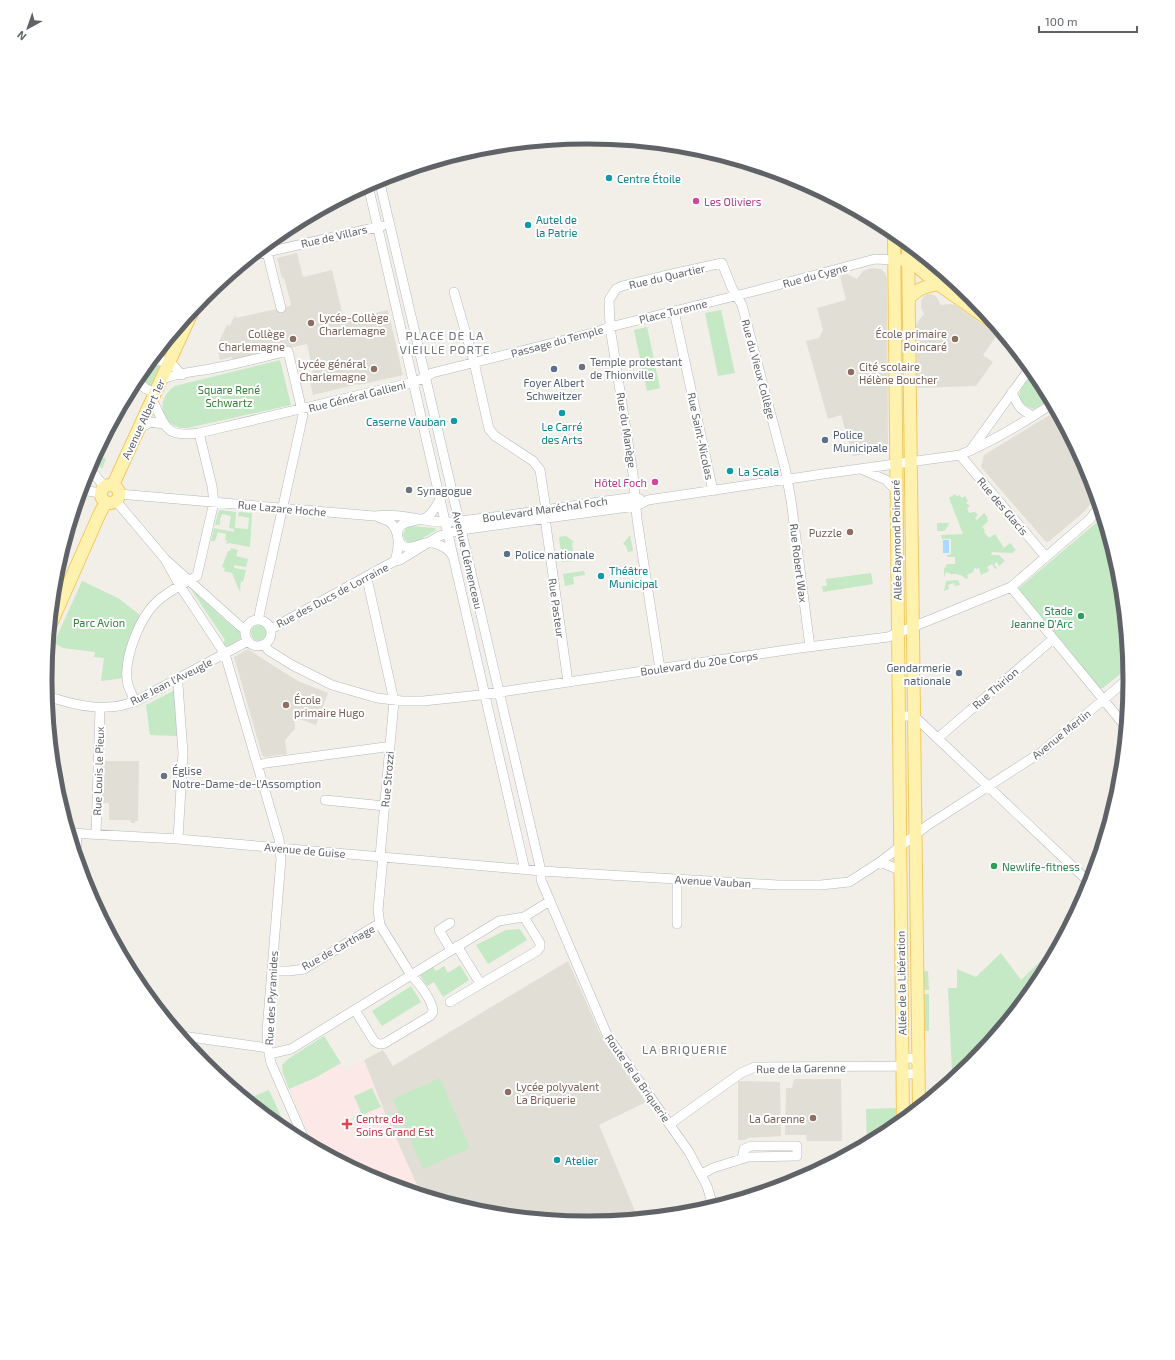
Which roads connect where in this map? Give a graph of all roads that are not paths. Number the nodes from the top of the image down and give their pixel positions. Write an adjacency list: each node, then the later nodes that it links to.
1 (381, 186): 3 (street, Avenue Clémenceau)
2 (369, 191): 4 (street, Avenue Clémenceau)
3 (390, 225): 4 (street, Rue de Villars); 26 (street, Avenue Clémenceau)
4 (377, 226): 6 (street, Rue de Villars); 28 (street, Avenue Clémenceau)
5 (894, 241): 8 (main road, Allée Raymond Poincaré)
6 (267, 252): 17 (street)
7 (908, 252): 10 (main road, Allée Raymond Poincaré)
8 (894, 260): 10 (main road); 14 (street, Rue du Cygne); 41 (main road, Allée Raymond Poincaré)
9 (722, 263): 13 (street, Rue du Quartier); 14 (street, Rue du Vieux Collège)
10 (909, 266): 11 (main road); 15 (main road, Allée Raymond Poincaré)
11 (934, 285): 15 (main road); 16 (main road)
12 (454, 292): 23 (street)
13 (613, 292): 20 (street, Rue du Manège)
14 (736, 296): 18 (street, Place Turenne); 44 (street, Rue du Vieux Collège)
15 (909, 298): 40 (main road, Allée Raymond Poincaré)
16 (971, 307)
17 (280, 308)
18 (674, 311): 20 (street, Place Turenne); 47 (street, Rue Saint-Nicolas)
19 (185, 327): 22 (main road, Avenue Albert 1er)
20 (610, 327): 23 (street, Passage du Temple); 50 (street, Rue du Manège)
21 (158, 361): 22 (street)
22 (169, 361): 25 (street); 27 (main road, Avenue Albert 1er)
23 (474, 362): 26 (street, Passage du Temple); 54 (street, Rue Pasteur)
24 (1026, 373): 30 (street)
25 (182, 375): 27 (street); 33 (street)
26 (425, 378): 28 (street, Passage du Temple); 57 (street, Avenue Clémenceau)
27 (161, 380): 31 (main road, Avenue Albert 1er)
28 (412, 382): 33 (street, Rue Général Gallieni); 49 (street, Avenue Clémenceau)
29 (140, 385): 31 (street)
30 (1012, 392): 34 (street); 38 (street)
31 (154, 396): 35 (street); 36 (main road, Avenue Albert 1er)
32 (1048, 407): 34 (street, Boulevard Maréchal Foch)
33 (302, 410): 37 (street); 52 (street)
34 (1033, 416): 38 (street, Boulevard Maréchal Foch)
35 (163, 424): 36 (street); 37 (street)
36 (139, 428): 48 (main road, Avenue Albert 1er)
37 (199, 434): 51 (street)
38 (970, 451): 39 (street, Boulevard Maréchal Foch)
39 (960, 455): 40 (street, Boulevard Maréchal Foch); 63 (street, Rue des Glacis)
40 (911, 462): 41 (street, Boulevard Maréchal Foch); 73 (main road, Allée Raymond Poincaré)
41 (895, 464): 42 (street, Boulevard Maréchal Foch); 45 (main road, Allée Raymond Poincaré)
42 (861, 469): 44 (street, Boulevard Maréchal Foch); 45 (street)
43 (94, 474): 48 (street)
44 (787, 479): 47 (street, Boulevard Maréchal Foch); 80 (street, Rue Robert Wax)
45 (895, 489): 76 (main road, Allée Raymond Poincaré)
46 (87, 491): 48 (street, Rue Lazare Hoche)
47 (713, 491): 50 (street, Boulevard Maréchal Foch)
48 (110, 493): 51 (street, Rue Lazare Hoche); 65 (street); 71 (main road, Avenue Albert 1er)
49 (440, 500): 56 (street); 58 (street, Avenue Clémenceau)
50 (636, 501): 54 (street, Boulevard Maréchal Foch); 82 (street, Rue du Manège)
51 (214, 502): 52 (street, Rue Lazare Hoche); 68 (street)
52 (283, 509): 55 (street, Rue Lazare Hoche); 72 (street)
53 (1096, 511): 63 (street, Boulevard du 20e Corps)
54 (545, 514): 57 (street, Boulevard Maréchal Foch); 59 (street, Boulevard Maréchal Foch); 84 (street, Rue Pasteur)
55 (374, 516): 56 (street, Rue Lazare Hoche); 61 (street)
56 (420, 520): 58 (street, Rue Lazare Hoche); 61 (street)
57 (459, 521): 58 (street, Boulevard Maréchal Foch); 59 (street, Avenue Clémenceau)
58 (445, 522): 60 (street, Avenue Clémenceau)
59 (461, 530): 60 (street, Rue des Ducs de Lorraine); 86 (street, Avenue Clémenceau)
60 (448, 534): 62 (street, Rue des Ducs de Lorraine); 64 (street, Avenue Clémenceau)
61 (398, 538): 62 (street); 66 (street, Rue des Ducs de Lorraine)
62 (426, 543): 64 (street); 66 (street, Rue des Ducs de Lorraine)
63 (1045, 556): 70 (street, Boulevard du 20e Corps)
64 (453, 557): 87 (street, Avenue Clémenceau)
65 (164, 559): 68 (street); 69 (street, Rue des Pyramides)
66 (394, 561): 67 (street, Rue des Ducs de Lorraine)
67 (365, 577): 74 (street, Rue des Ducs de Lorraine); 90 (street, Rue Strozzi)
68 (189, 581): 69 (street); 75 (street)
69 (180, 586): 81 (street, Rue des Pyramides); 91 (street)
70 (1011, 587): 73 (street, Boulevard du 20e Corps); 77 (street)
71 (57, 610)
72 (259, 620): 74 (street); 75 (street)
73 (913, 628): 76 (street, Boulevard du 20e Corps); 94 (main road, Allée Raymond Poincaré)
74 (270, 629): 79 (street)
75 (246, 630): 78 (street)
76 (897, 634): 80 (street, Boulevard du 20e Corps); 93 (main road, Allée Raymond Poincaré)
77 (1053, 639): 89 (street); 96 (street, Rue Thirion)
78 (248, 641): 79 (street); 81 (street, Rue Jean l'Aveugle)
79 (265, 644): 90 (street, Boulevard du 20e Corps)
80 (810, 647): 82 (street, Boulevard du 20e Corps)
81 (225, 654): 83 (street, Rue Jean l'Aveugle); 98 (street, Rue des Pyramides)
82 (660, 669): 84 (street, Boulevard du 20e Corps)
83 (176, 680): 91 (street, Rue Jean l'Aveugle); 105 (street)
84 (568, 682): 86 (street, Boulevard du 20e Corps)
85 (1123, 683): 89 (street, Avenue Merlin)
86 (499, 692): 87 (street, Boulevard du 20e Corps); 112 (street, Avenue Clémenceau)
87 (485, 694): 90 (street, Boulevard du 20e Corps); 110 (street, Avenue Clémenceau)
88 (52, 697): 92 (street, Rue Jean l'Aveugle)
89 (1103, 699): 95 (street); 99 (street, Avenue Merlin)
90 (394, 701): 97 (street, Rue Strozzi)
91 (135, 702): 92 (street, Rue Jean l'Aveugle)
92 (100, 708): 103 (street, Rue Louis le Pieux)
93 (898, 716): 94 (street); 106 (main road, Allée Raymond Poincaré)
94 (914, 716): 96 (street); 104 (main road, Allée Raymond Poincaré)
95 (1121, 721)
96 (938, 738): 99 (street)
97 (390, 748): 98 (street); 101 (street, Rue Strozzi)
98 (258, 765): 107 (street, Rue des Pyramides)
99 (988, 786): 104 (street, Avenue Vauban); 114 (street)
100 (325, 800): 101 (street)
101 (385, 806): 108 (street, Rue Strozzi)
102 (74, 833): 103 (street, Avenue de Guise)
103 (96, 834): 105 (street, Avenue de Guise)
104 (915, 835): 106 (street, Avenue Vauban); 129 (main road, Allée de la Libération)
105 (178, 839): 107 (street, Avenue de Guise)
106 (900, 847): 109 (street, Avenue Vauban); 111 (main road, Allée de la Libération)
107 (280, 848): 108 (street, Avenue de Guise); 121 (street, Rue des Pyramides)
108 (381, 857): 110 (street, Avenue de Guise); 119 (street, Rue Strozzi)
109 (880, 862): 111 (street); 113 (street, Avenue Vauban)
110 (525, 870): 112 (street, Avenue de Guise)
111 (900, 870): 128 (main road, Allée de la Libération)
112 (541, 876): 113 (street, Avenue Vauban); 115 (street, Route de la Briquerie)
113 (677, 878): 118 (street)
114 (1085, 878)
115 (550, 901): 116 (street); 132 (street, Route de la Briquerie)
116 (524, 917): 120 (street); 123 (street)
117 (450, 923): 120 (street)
118 (677, 924)
119 (380, 925): 121 (street, Rue de Carthage); 122 (street)
120 (454, 948): 122 (street); 123 (street)
121 (272, 970): 127 (street, Rue des Pyramides)
122 (411, 975): 125 (street); 125 (street)
123 (480, 983): 124 (street)
124 (450, 1002)
125 (355, 1010): 127 (street)
126 (189, 1037): 127 (street)
127 (268, 1051): 133 (street, Rue des Pyramides)
128 (902, 1066): 129 (street, Rue de la Garenne); 131 (main road, Allée de la Libération); 132 (street, Rue de la Garenne)
129 (918, 1066): 130 (main road, Allée de la Libération)
130 (919, 1100)
131 (902, 1113)
132 (670, 1124): 135 (street, Route de la Briquerie)
133 (301, 1132)
134 (742, 1159): 134 (street); 135 (street)
135 (702, 1174): 136 (street, Route de la Briquerie)
136 (711, 1200)

